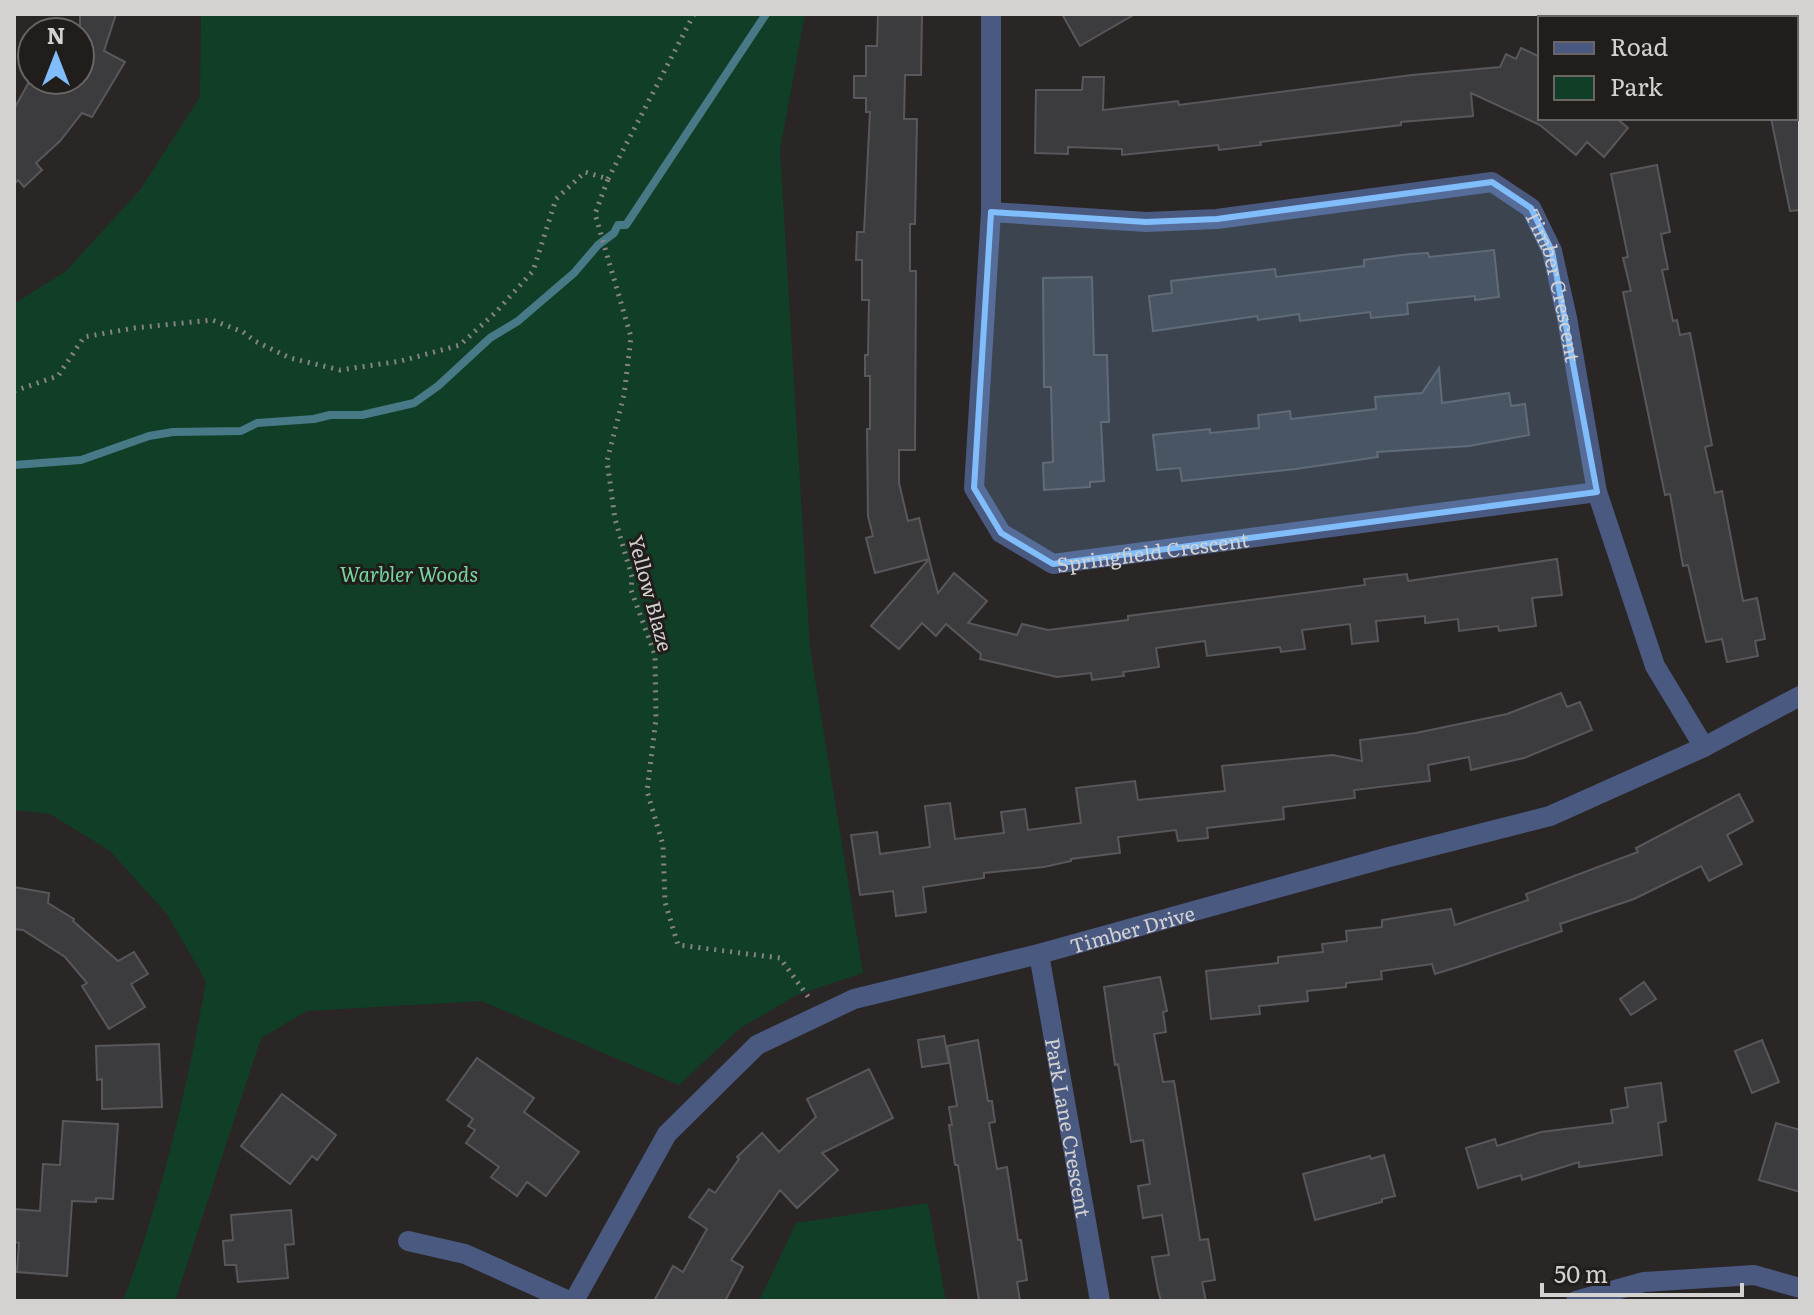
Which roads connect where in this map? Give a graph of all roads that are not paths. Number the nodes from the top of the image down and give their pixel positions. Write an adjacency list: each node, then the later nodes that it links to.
1 (991, 14): 2 (street, Springfield Crescent)
2 (991, 212): 3 (street, Timber Crescent); 3 (street, Springfield Crescent)
3 (1597, 492): 5 (street, Timber Crescent)
4 (1800, 696): 5 (street, Timber Drive)
5 (1704, 747): 6 (street, Timber Drive)
6 (1039, 954): 9 (street, Timber Drive); 10 (street, Park Lane Crescent)
7 (408, 1241): 9 (street)
8 (1800, 1288): 11 (street)
9 (572, 1301)
10 (1100, 1301)
11 (1576, 1301)

